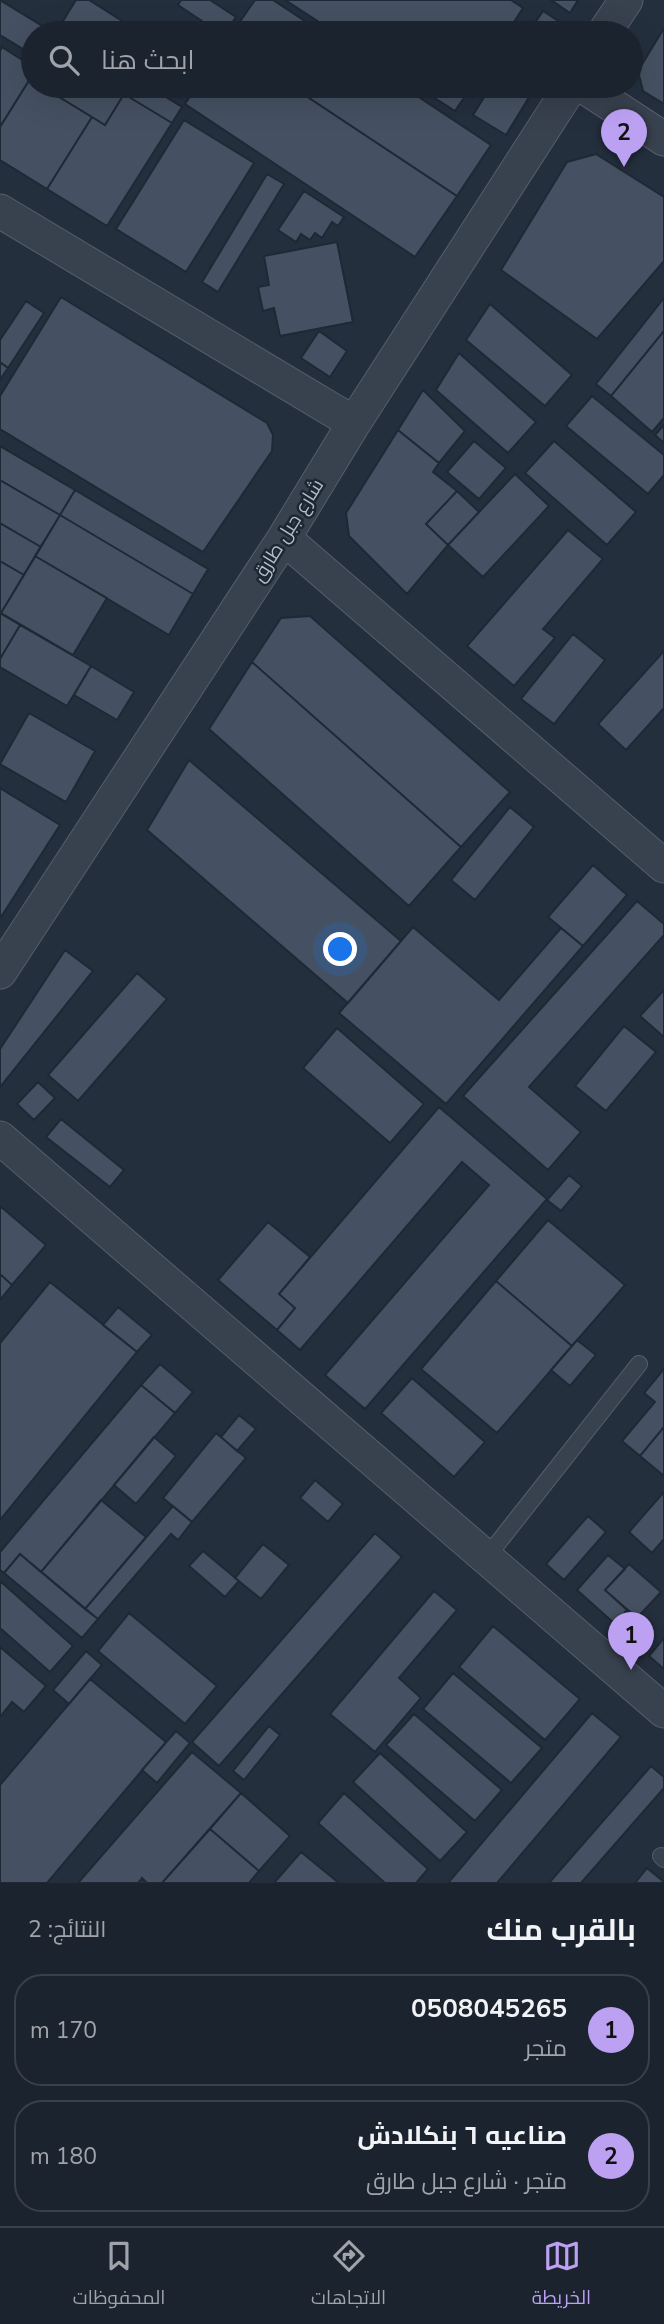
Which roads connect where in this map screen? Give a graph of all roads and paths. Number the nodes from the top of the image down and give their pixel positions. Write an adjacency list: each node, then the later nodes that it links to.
1 (626, 0): 2 (street)
2 (612, 21)
3 (563, 98): 7 (street, شارع جبل طارق)
4 (601, 98): 5 (street)
5 (664, 139)
6 (0, 211): 7 (street)
7 (354, 423): 8 (street, شارع جبل طارق)
8 (284, 538): 9 (street); 10 (street, شارع جبل طارق)
9 (664, 866)
10 (0, 972)
11 (0, 1138): 13 (street)
12 (639, 1364): 13 (lane)
13 (486, 1558): 14 (street)
14 (664, 1712)

